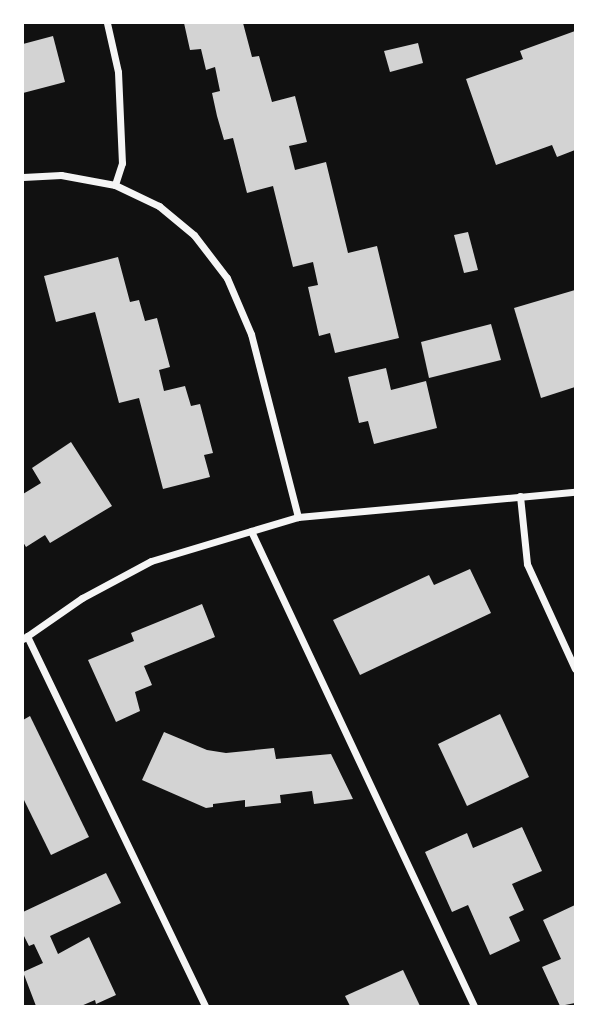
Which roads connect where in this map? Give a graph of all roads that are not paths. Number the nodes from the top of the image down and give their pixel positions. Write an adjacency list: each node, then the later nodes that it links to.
1 (107, 23): 3 (street)
2 (23, 177): 3 (street)
3 (116, 185): 6 (street)
4 (575, 492): 5 (street)
5 (520, 496): 6 (street); 9 (street)
6 (298, 517): 7 (street)
7 (251, 531): 8 (street); 11 (street)
8 (25, 638): 10 (street)
9 (575, 669)
10 (205, 1006)
11 (474, 1006)

